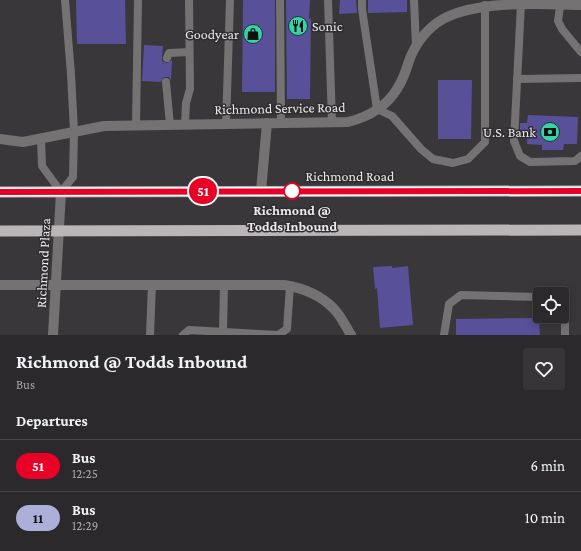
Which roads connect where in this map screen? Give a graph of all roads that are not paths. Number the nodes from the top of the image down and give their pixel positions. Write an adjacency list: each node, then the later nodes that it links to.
1 (65, 0): 29 (lane)
2 (138, 0): 28 (lane)
3 (189, 0): 15 (lane)
4 (230, 0): 27 (lane)
5 (280, 0): 24 (lane)
6 (328, 0): 22 (lane)
7 (362, 0): 21 (lane)
8 (414, 0): 14 (lane)
9 (500, 2): 11 (street, Richmond Service Road); 13 (street, Richmond Service Road)
10 (561, 2): 11 (street, Richmond Service Road); 12 (street, Richmond Service Road); 16 (lane)
11 (521, 4): 19 (lane)
12 (581, 5)
13 (485, 6): 14 (street, Richmond Service Road); 21 (lane)
14 (416, 47): 21 (street, Richmond Service Road)
15 (190, 52): 17 (lane); 26 (lane)
16 (581, 52)
17 (167, 58)
18 (581, 78): 19 (lane)
19 (517, 79): 32 (lane)
20 (166, 82): 25 (lane)
21 (377, 110): 22 (street, Richmond Service Road)
22 (332, 122): 24 (street, Richmond Service Road)
23 (267, 123): 24 (street, Richmond Service Road); 27 (street, Richmond Service Road); 33 (street)
24 (281, 123)
25 (170, 124): 26 (street, Richmond Service Road); 28 (street, Richmond Service Road)
26 (185, 124): 27 (street, Richmond Service Road)
27 (226, 124)
28 (136, 125): 29 (street, Richmond Service Road)
29 (74, 131): 31 (street, Richmond Service Road); 36 (lane)
30 (0, 139): 31 (street, Richmond Service Road)
31 (41, 139): 36 (lane)
32 (581, 156)
33 (261, 191): 34 (highway, Richmond Road); 36 (highway, Richmond Road)
34 (581, 191)
35 (0, 192): 36 (highway, Richmond Road)
36 (61, 192): 39 (street, Richmond Plaza)
37 (581, 230): 39 (highway)
38 (0, 231): 39 (highway)
39 (59, 231): 42 (street, Richmond Plaza)
40 (224, 284): 43 (street); 44 (street); 47 (lane)
41 (0, 285): 42 (street)
42 (56, 285): 43 (street); 49 (street, Richmond Plaza)
43 (152, 285): 50 (lane)
44 (290, 286): 52 (lane); 53 (street)
45 (533, 297): 54 (lane)
46 (565, 323): 55 (lane)
47 (223, 332): 48 (lane); 51 (lane)
48 (245, 334): 52 (lane)
49 (53, 335)
50 (150, 335)
51 (183, 335)
52 (278, 335)
53 (352, 335)
54 (444, 335)
55 (565, 335)

